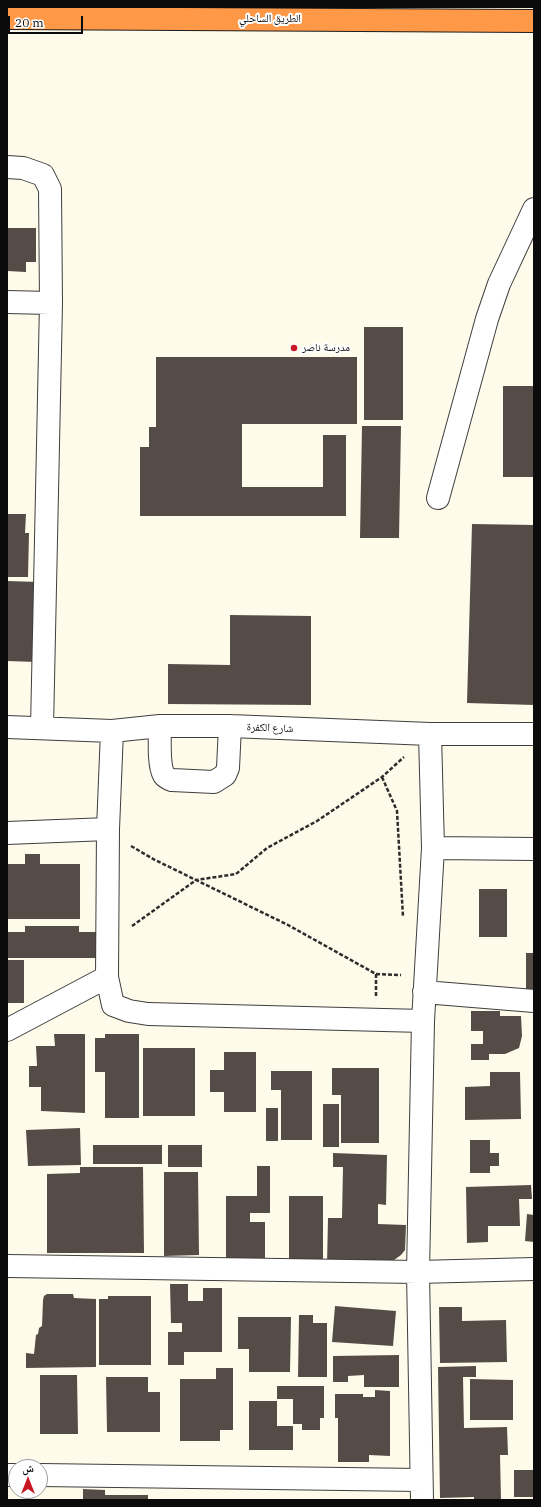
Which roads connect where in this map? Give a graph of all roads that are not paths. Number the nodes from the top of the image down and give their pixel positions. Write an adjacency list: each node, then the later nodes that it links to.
1 (7, 18): 2 (highway, الطريق الساحلي)
2 (534, 21)
3 (7, 167): 6 (street)
4 (534, 210): 7 (street)
5 (7, 302): 6 (street)
6 (51, 303): 11 (street)
7 (438, 498)
8 (160, 726): 9 (street, شارع الكفرة); 9 (street); 12 (street, شارع الكفرة)
9 (230, 726): 13 (street, شارع الكفرة)
10 (7, 727): 11 (street, شارع الكفرة)
11 (42, 728): 12 (street, شارع الكفرة)
12 (112, 731): 15 (street)
13 (430, 734): 14 (street, شارع الكفرة); 17 (street)
14 (534, 734)
15 (108, 829): 16 (street); 19 (street)
16 (7, 832)
17 (433, 848): 18 (street); 20 (street)
18 (534, 849)
19 (107, 978): 22 (street); 23 (street)
20 (424, 992): 21 (street); 22 (street)
21 (534, 1001)
22 (423, 1021): 26 (street)
23 (7, 1030)
24 (7, 1266): 26 (street)
25 (534, 1269): 26 (street)
26 (418, 1272): 28 (street)
27 (48, 1475): 28 (street)
28 (422, 1490)

